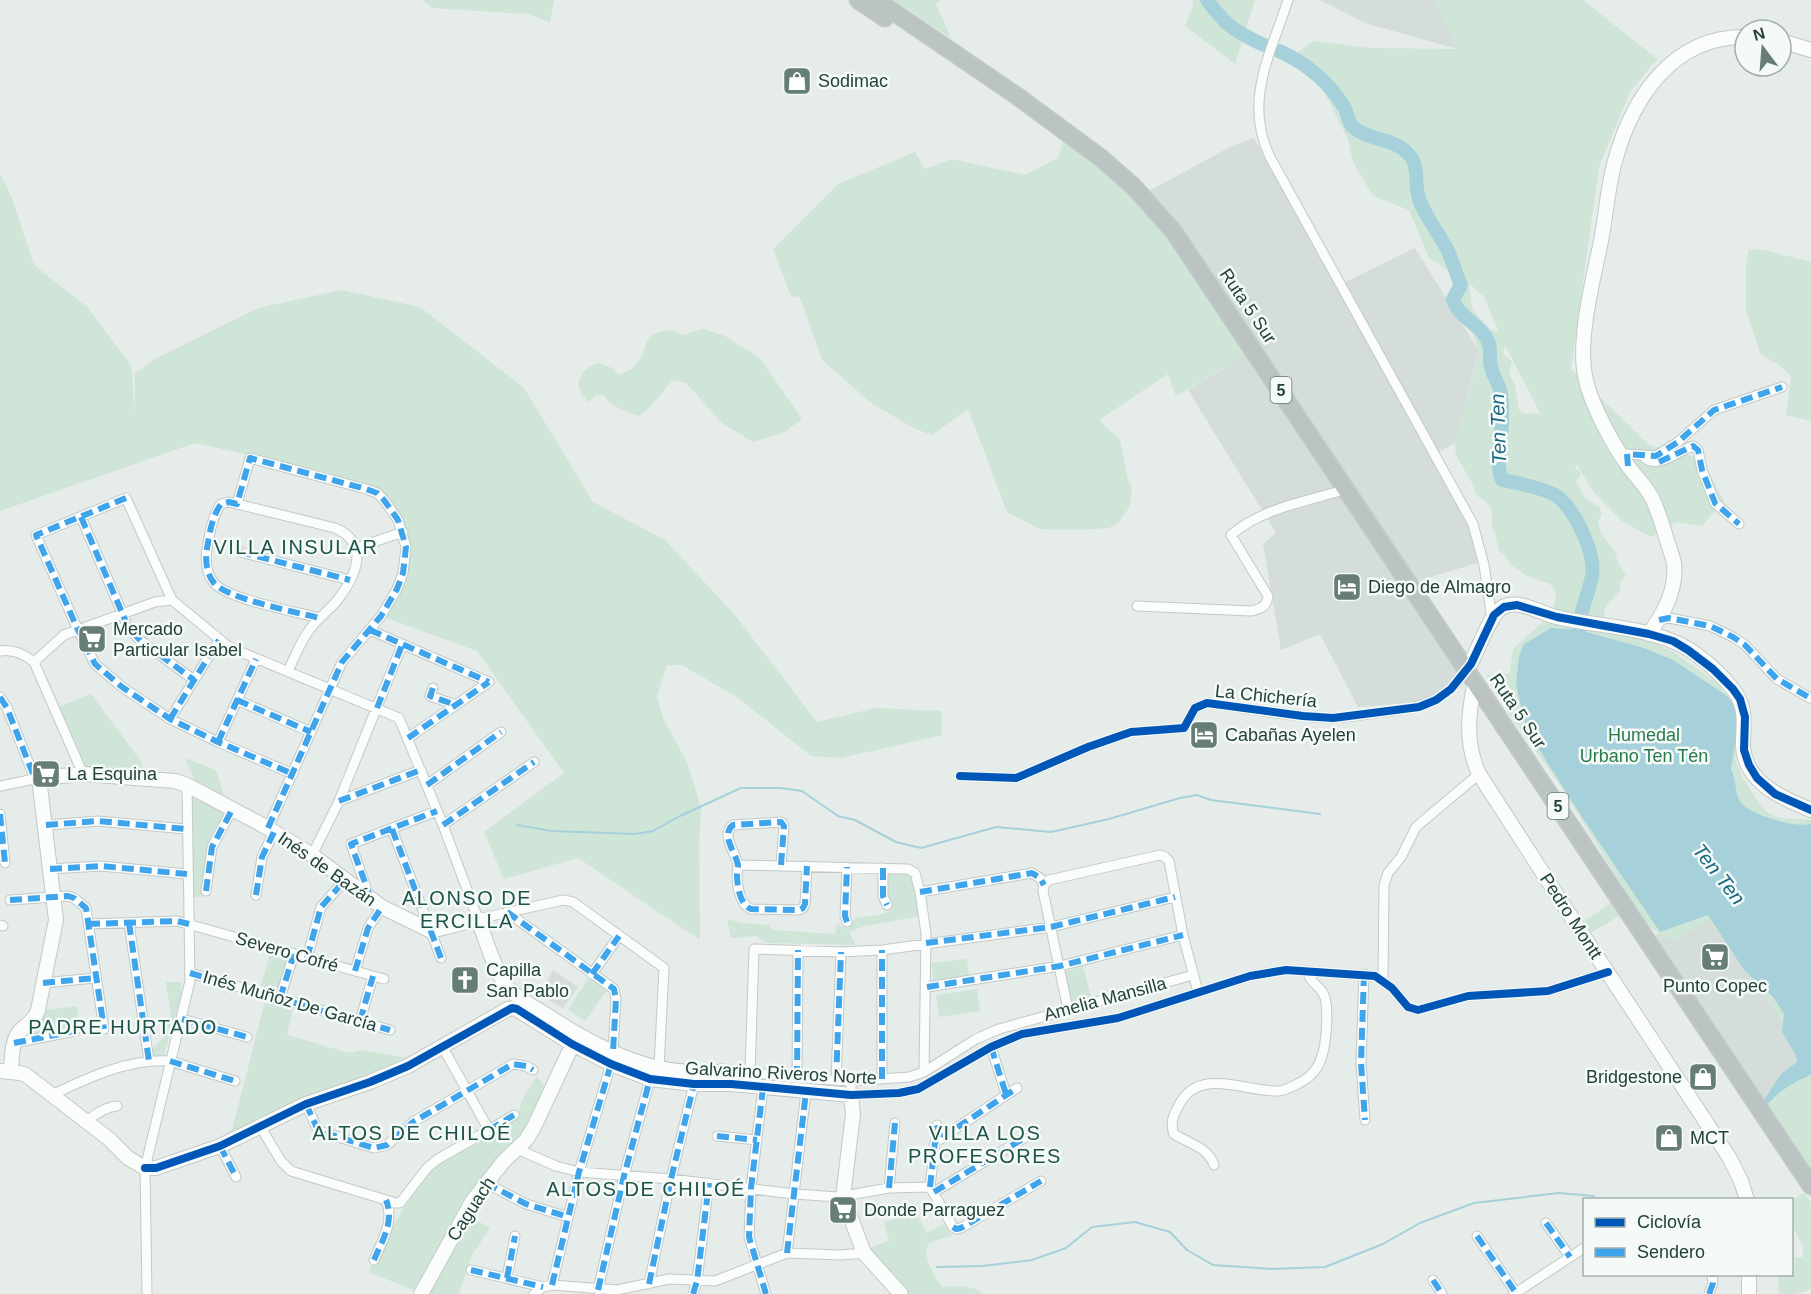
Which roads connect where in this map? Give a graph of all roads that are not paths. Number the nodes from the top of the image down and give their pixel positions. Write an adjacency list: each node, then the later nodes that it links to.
1 (858, 0): 4 (highway, Ruta 5 Sur / 5)
2 (1288, 0): 24 (street)
3 (877, 1): 4 (highway); 8 (highway, Ruta 5 Sur / 5)
4 (884, 18): 8 (highway, Ruta 5 Sur / 5)
5 (1733, 37): 11 (street)
6 (1793, 45): 7 (street)
7 (1811, 50)
8 (1065, 133): 12 (highway, Ruta 5 Sur / 5)
9 (1782, 387): 10 (street)
10 (1643, 457): 11 (street); 15 (street)
11 (1628, 466): 25 (street)
12 (1347, 489): 21 (street); 35 (highway, Ruta 5 Sur / 5)
13 (237, 504): 16 (street); 17 (street); 23 (street)
14 (81, 517): 20 (street); 22 (street); 26 (street)
15 (1739, 524)
16 (403, 532): 17 (street); 27 (street)
17 (356, 548): 19 (street)
18 (240, 552): 19 (street)
19 (350, 580): 23 (street)
20 (172, 600): 22 (street); 29 (street)
21 (1137, 606)
22 (121, 614): 26 (street); 36 (street)
23 (319, 618): 34 (street)
24 (1492, 619): 28 (street); 35 (street, Pedro Montt)
25 (1659, 620): 28 (street); 40 (street)
26 (78, 630): 33 (street); 44 (street)
27 (370, 630): 30 (street); 38 (street)
28 (1650, 634): 61 (street)
29 (219, 640): 32 (street); 36 (street)
30 (402, 645): 42 (street); 43 (street)
31 (0, 651): 33 (street)
32 (256, 659): 34 (street); 41 (street)
33 (34, 662): 51 (street)
34 (288, 671): 38 (street)
35 (1471, 676): 53 (street, Pedro Montt); 54 (street, La Chichería); 178 (highway, Ruta 5 Sur / 5)
36 (194, 680): 44 (street)
37 (433, 688): 42 (street)
38 (330, 689): 43 (street); 45 (street)
39 (0, 697): 55 (street)
40 (1810, 698)
41 (237, 700): 45 (street); 48 (street)
42 (456, 705): 47 (street)
43 (377, 708): 47 (street); 59 (street)
44 (170, 719): 48 (street)
45 (311, 732): 52 (street)
46 (501, 732): 56 (street)
47 (408, 738): 50 (street)
48 (218, 742): 52 (street)
49 (534, 762): 65 (street)
50 (421, 770): 56 (street); 59 (street)
51 (83, 774): 55 (street, Inés de Bazán); 58 (street, Inés de Bazán)
52 (293, 774): 68 (street)
53 (1479, 774): 108 (street, Pedro Montt); 116 (street)
54 (960, 776)
55 (37, 778): 57 (street); 64 (street)
56 (427, 785): 62 (street)
57 (0, 786)
58 (190, 787): 60 (street, Inés de Bazán); 66 (street)
59 (339, 801): 69 (street)
60 (232, 810): 68 (street, Inés de Bazán); 80 (street)
61 (1811, 810)
62 (437, 811): 65 (street); 67 (street)
63 (0, 814): 70 (street)
64 (46, 825): 66 (street); 76 (street)
65 (443, 825): 89 (street)
66 (186, 829): 77 (street)
67 (393, 829): 86 (street); 95 (street)
68 (271, 830): 69 (street, Inés de Bazán); 83 (street)
69 (312, 855): 78 (street, Inés de Bazán)
70 (5, 863)
71 (738, 865): 72 (street); 72 (street); 73 (street)
72 (781, 865): 73 (street)
73 (807, 866): 74 (street)
74 (847, 867): 75 (street); 90 (street)
75 (883, 868): 81 (street); 87 (street)
76 (50, 869): 77 (street); 82 (street)
77 (187, 874): 93 (street)
78 (345, 880): 86 (street, Inés de Bazán); 103 (street)
79 (1044, 885): 81 (street); 84 (street); 94 (street)
80 (206, 891)
81 (920, 892): 98 (street)
82 (53, 896): 85 (street); 92 (street); 117 (street)
83 (256, 896)
84 (1175, 897): 94 (street); 96 (street)
85 (10, 900)
86 (376, 903): 95 (street, Inés de Bazán); 106 (street)
87 (887, 905)
88 (507, 912): 89 (street); 97 (street); 110 (street)
89 (478, 919): 95 (street); 128 (street)
90 (847, 922)
91 (129, 923): 92 (street, Severo Cofré); 93 (street, Severo Cofré); 134 (street)
92 (88, 924): 114 (street)
93 (189, 924): 102 (street, Severo Cofré); 109 (street)
94 (1051, 927): 98 (street); 105 (street)
95 (431, 932): 104 (street)
96 (1183, 935): 105 (street); 112 (street)
97 (620, 936): 110 (street); 135 (street)
98 (926, 943): 100 (street); 118 (street)
99 (798, 950): 101 (street); 138 (street); 141 (street)
100 (882, 950): 101 (street); 143 (street)
101 (841, 952): 144 (street)
102 (294, 954): 103 (street, Severo Cofré); 120 (street)
103 (306, 958): 106 (street, Severo Cofré)
104 (441, 958)
105 (1060, 966): 118 (street); 121 (street)
106 (355, 971): 113 (street, Severo Cofré)
107 (1308, 971): 111 (street, Galvarino Riveros Norte); 119 (street, Galvarino Riveros Norte); 169 (street)
108 (1608, 972): 116 (street, Galvarino Riveros Norte); 184 (street, Pedro Montt)
109 (190, 973): 120 (street, Inés Muñoz De García); 122 (street)
110 (592, 974): 132 (street)
111 (1364, 974): 116 (street, Galvarino Riveros Norte); 157 (street)
112 (1193, 975): 119 (street); 121 (street, Amelia Mansilla)
113 (373, 976): 115 (street, Severo Cofré); 123 (street)
114 (95, 978): 117 (street); 124 (street)
115 (384, 979)
116 (1383, 980)
117 (43, 983): 129 (street)
118 (927, 987): 139 (street)
119 (1198, 992): 131 (street, Galvarino Riveros Norte)
120 (280, 998): 123 (street, Inés Muñoz De García)
121 (1068, 1009): 139 (street, Amelia Mansilla)
122 (182, 1019): 127 (street); 133 (street)
123 (360, 1021): 125 (street, Inés Muñoz De García)
124 (104, 1029)
125 (390, 1030)
126 (75, 1031): 129 (street)
127 (247, 1037)
128 (574, 1040): 130 (street); 132 (street); 168 (street, Caguach)
129 (14, 1043): 137 (street)
130 (442, 1046): 150 (street); 154 (street)
131 (991, 1047): 148 (street, Galvarino Riveros Norte); 152 (street)
132 (612, 1058): 135 (street); 142 (street, Galvarino Riveros Norte); 171 (street)
133 (170, 1060): 134 (street); 145 (street); 170 (street)
134 (148, 1061): 153 (street)
135 (659, 1067): 140 (street)
136 (533, 1070): 150 (street)
137 (5, 1071): 153 (street)
138 (750, 1072): 140 (street, Amelia Mansilla); 141 (street, Amelia Mansilla)
139 (924, 1072): 143 (street, Amelia Mansilla)
140 (709, 1077): 146 (street, Galvarino Riveros Norte); 147 (street, Galvarino Riveros Norte)
141 (797, 1078): 144 (street, Amelia Mansilla)
142 (650, 1079): 146 (street, Galvarino Riveros Norte); 172 (street)
143 (882, 1079): 148 (street, Amelia Mansilla)
144 (836, 1080): 148 (street, Amelia Mansilla)
145 (235, 1081)
146 (694, 1084): 174 (street)
147 (763, 1088): 151 (street, Galvarino Riveros Norte); 165 (street)
148 (851, 1088): 151 (street, Galvarino Riveros Norte); 183 (street)
149 (1017, 1088): 152 (street)
150 (467, 1090): 154 (street); 162 (street)
151 (806, 1092): 182 (street)
152 (1006, 1094): 166 (street)
153 (52, 1095): 158 (street)
154 (306, 1104): 161 (street)
155 (117, 1106): 158 (street)
156 (513, 1115): 162 (street)
157 (1365, 1120)
158 (85, 1122): 170 (street)
159 (895, 1124): 180 (street)
160 (937, 1125): 166 (street)
161 (260, 1126): 167 (street); 185 (street)
162 (489, 1130): 185 (street)
163 (1036, 1131): 181 (street)
164 (717, 1136): 165 (street)
165 (757, 1140): 179 (street)
166 (938, 1141): 181 (street)
167 (220, 1146): 170 (street); 173 (street)
168 (517, 1149): 171 (street); 176 (street, Caguach)
169 (1214, 1165)
170 (145, 1168): 206 (street)
171 (579, 1172): 172 (street); 186 (street)
172 (624, 1176): 174 (street); 204 (street)
173 (236, 1177)
174 (671, 1179): 177 (street); 202 (street)
175 (1041, 1181): 181 (street)
176 (486, 1183): 186 (street); 207 (street, Caguach)
177 (709, 1183): 179 (street); 201 (street)
178 (1811, 1186)
179 (751, 1188): 182 (street); 195 (street)
180 (889, 1188): 181 (street); 183 (street)
181 (932, 1189)
182 (794, 1194): 183 (street); 191 (street)
183 (843, 1197): 192 (street)
184 (1746, 1198)
185 (386, 1200): 194 (street)
186 (568, 1217): 203 (street)
187 (1546, 1223): 193 (street)
188 (515, 1236): 199 (street)
189 (1477, 1236): 205 (street)
190 (1583, 1249): 193 (street)
191 (786, 1253): 192 (street); 195 (street)
192 (864, 1253): 211 (street)
193 (1570, 1257): 205 (street)
194 (374, 1260)
195 (757, 1265): 201 (street); 210 (street)
196 (471, 1270): 199 (street)
197 (1712, 1276): 213 (street)
198 (1749, 1276): 214 (street)
199 (507, 1278): 203 (street)
200 (1433, 1280): 212 (street)
201 (697, 1281): 202 (street); 209 (street)
202 (649, 1284): 204 (street)
203 (547, 1286): 204 (street); 208 (street)
204 (598, 1290)
205 (1515, 1293)
206 (147, 1294)
207 (422, 1294)
208 (534, 1294)
209 (693, 1294)
210 (766, 1294)
211 (901, 1294)
212 (1442, 1294)
213 (1709, 1294)
214 (1749, 1294)

